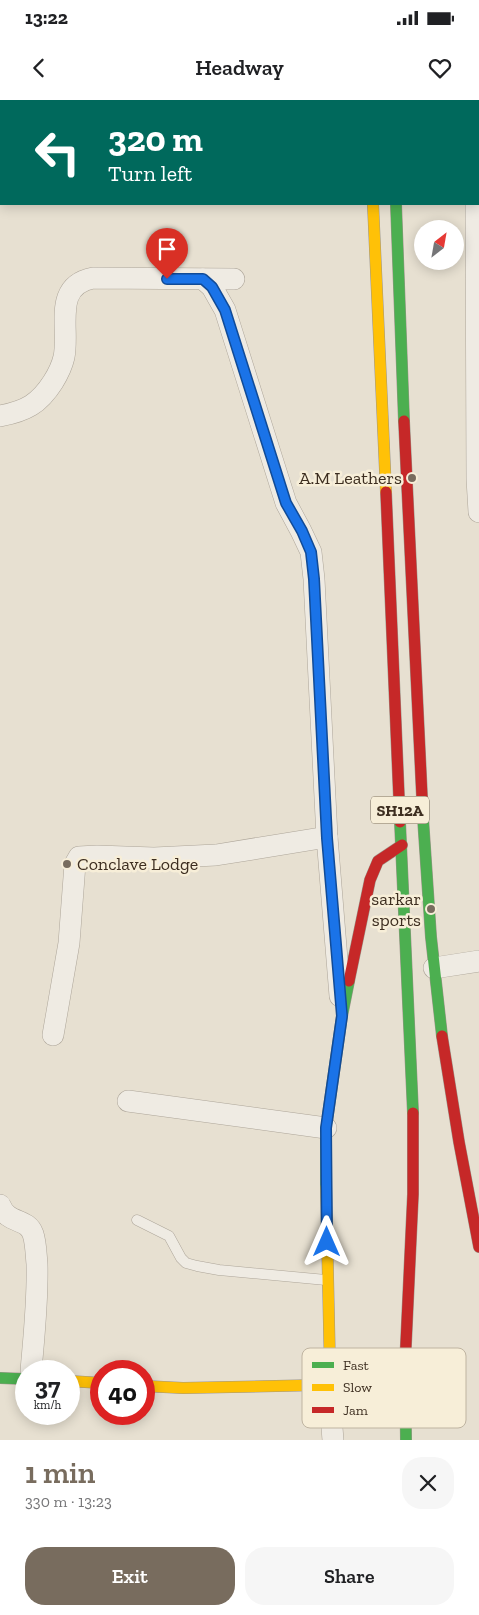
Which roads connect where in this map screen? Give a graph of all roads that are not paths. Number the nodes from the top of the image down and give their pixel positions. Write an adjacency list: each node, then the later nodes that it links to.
1 (373, 205): 9 (main road, SH12A)
2 (396, 205): 11 (main road, SH12A)
3 (476, 205): 7 (street)
4 (203, 279): 5 (street); 6 (street); 8 (street)
5 (234, 279)
6 (0, 416)
7 (479, 512)
8 (327, 838): 12 (street); 13 (street)
9 (402, 846): 12 (main road); 21 (main road, SH12A)
10 (479, 961): 11 (street)
11 (434, 968): 18 (main road, SH12A)
12 (342, 1016): 15 (main road)
13 (52, 1035)
14 (128, 1101): 15 (street)
15 (326, 1128): 19 (main road)
16 (0, 1205): 22 (street)
17 (137, 1220): 19 (lane)
18 (479, 1247)
19 (327, 1280): 20 (main road)
20 (329, 1348)
21 (407, 1348)
22 (32, 1360)
23 (0, 1378): 24 (main road)
24 (15, 1379)
25 (302, 1385): 26 (main road)
26 (155, 1387)

